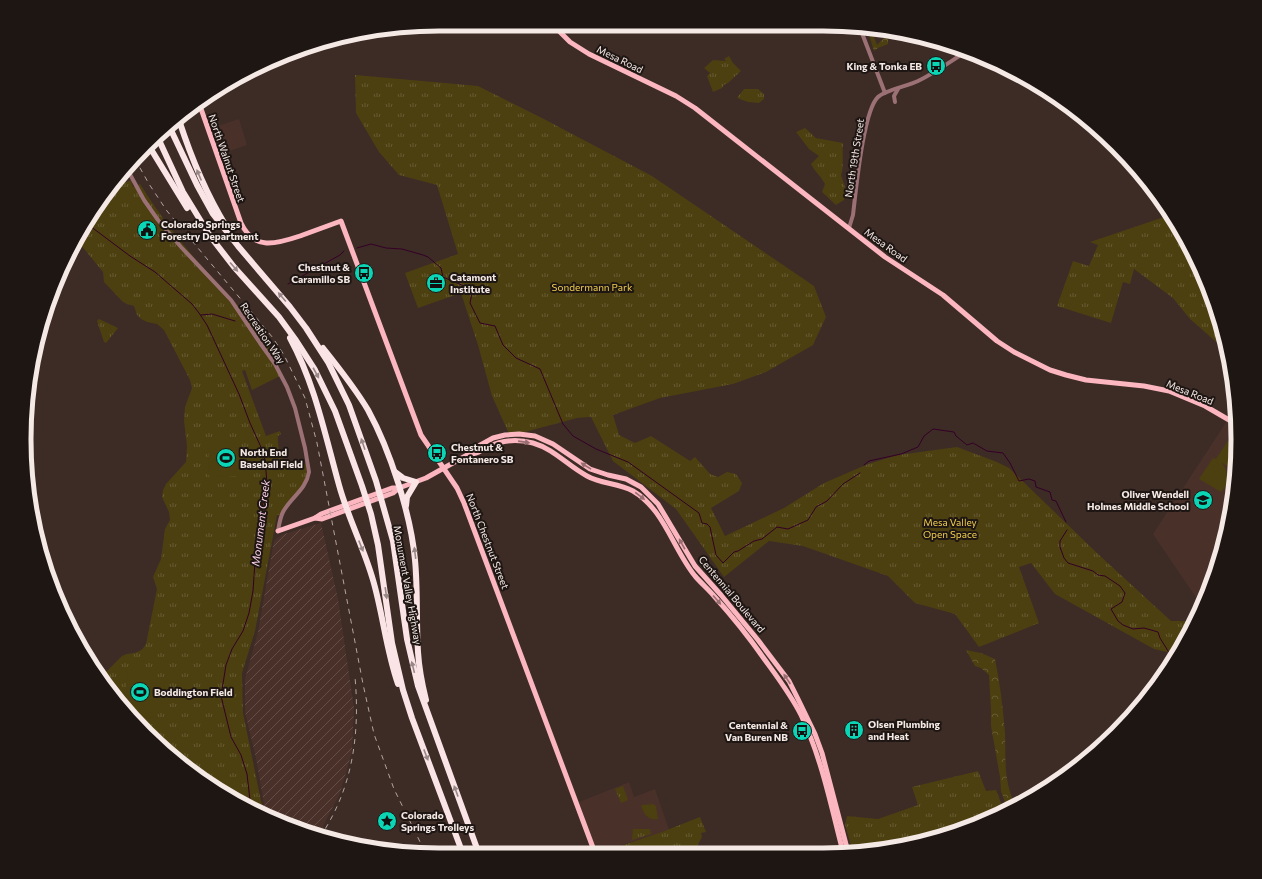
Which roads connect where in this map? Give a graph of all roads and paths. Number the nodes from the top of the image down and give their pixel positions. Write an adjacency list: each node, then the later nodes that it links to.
1 (559, 31): 14 (main road, Mesa Road)
2 (862, 33): 5 (street)
3 (960, 55): 4 (street)
4 (899, 88): 5 (street); 6 (street)
5 (885, 93): 14 (street, North 19th Street)
6 (895, 102)
7 (201, 108): 13 (main road, North Walnut Street)
8 (180, 124): 16 (highway, one-way to 8)
9 (171, 131): 16 (highway, Monument Valley Highway)
10 (160, 142): 15 (highway)
11 (152, 150): 15 (highway)
12 (129, 173): 27 (street, Recreation Way)
13 (341, 221): 22 (main road, North Chestnut Street)
14 (849, 228): 19 (main road, Mesa Road)
15 (210, 236): 17 (highway, one-way to 17)
16 (238, 246): 18 (highway, Monument Valley Highway, one-way to 16)
17 (279, 317): 25 (highway); 28 (highway, one-way to 28)
18 (306, 328): 21 (highway); 29 (highway, Monument Valley Highway, one-way to 18)
19 (1230, 421)
20 (469, 454): 22 (main road, Centennial Boulevard); 30 (main road, Centennial Boulevard, one-way to 30); 31 (main road, Centennial Boulevard, one-way to 20)
21 (393, 469): 23 (highway); 24 (highway)
22 (444, 469): 23 (main road, Centennial Boulevard); 34 (main road, North Chestnut Street)
23 (416, 482): 24 (main road, Centennial Boulevard); 26 (highway)
24 (399, 488): 25 (main road, Centennial Boulevard); 26 (highway)
25 (346, 507): 27 (main road, Centennial Boulevard); 28 (highway, one-way to 28)
26 (406, 513): 29 (highway, one-way to 26)
27 (278, 531)
28 (412, 718): 32 (highway, one-way to 32)
29 (433, 730): 33 (highway, Monument Valley Highway, one-way to 29)
30 (842, 847)
31 (847, 847)
32 (461, 848)
33 (477, 848)
34 (593, 848)

